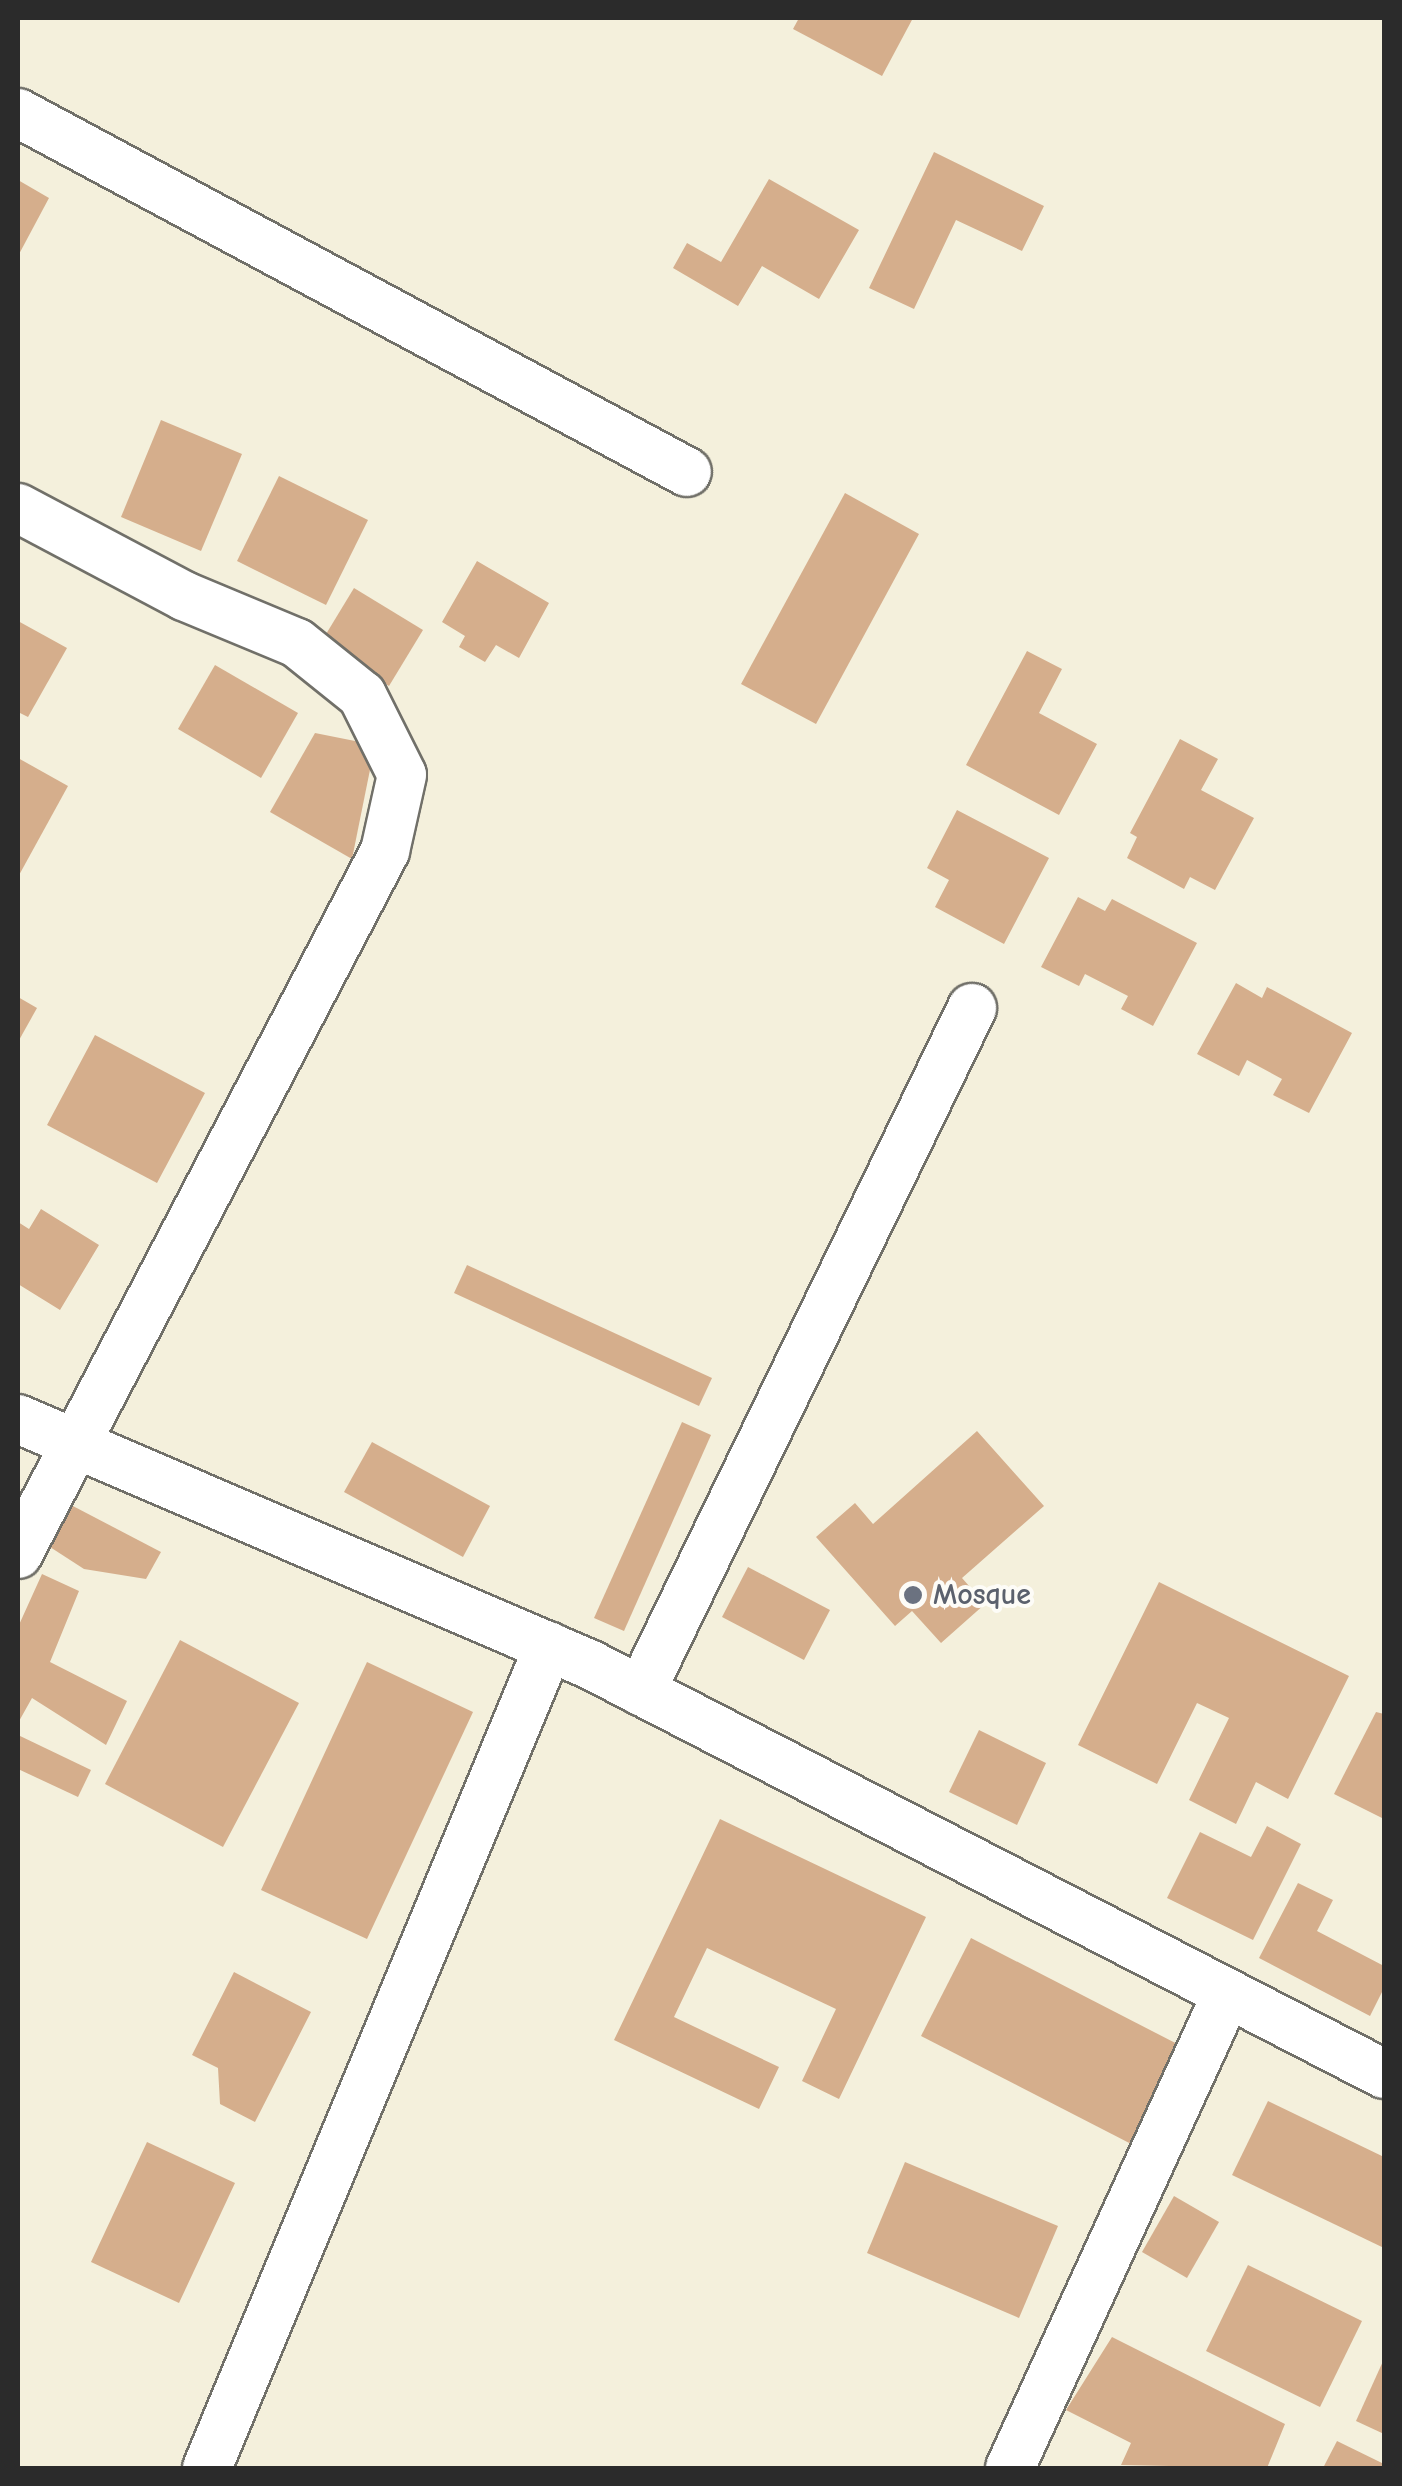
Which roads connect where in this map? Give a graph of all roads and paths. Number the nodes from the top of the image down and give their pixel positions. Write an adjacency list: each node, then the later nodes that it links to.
1 (18, 113): 2 (street)
2 (688, 472)
3 (18, 508): 6 (street)
4 (972, 1008): 9 (street)
5 (18, 1419): 6 (street)
6 (70, 1444): 7 (street); 8 (street)
7 (18, 1554)
8 (549, 1646): 9 (street); 12 (street)
9 (640, 1692): 10 (street)
10 (1225, 1998): 11 (street); 13 (street)
11 (1384, 2074)
12 (208, 2468)
13 (1010, 2468)

